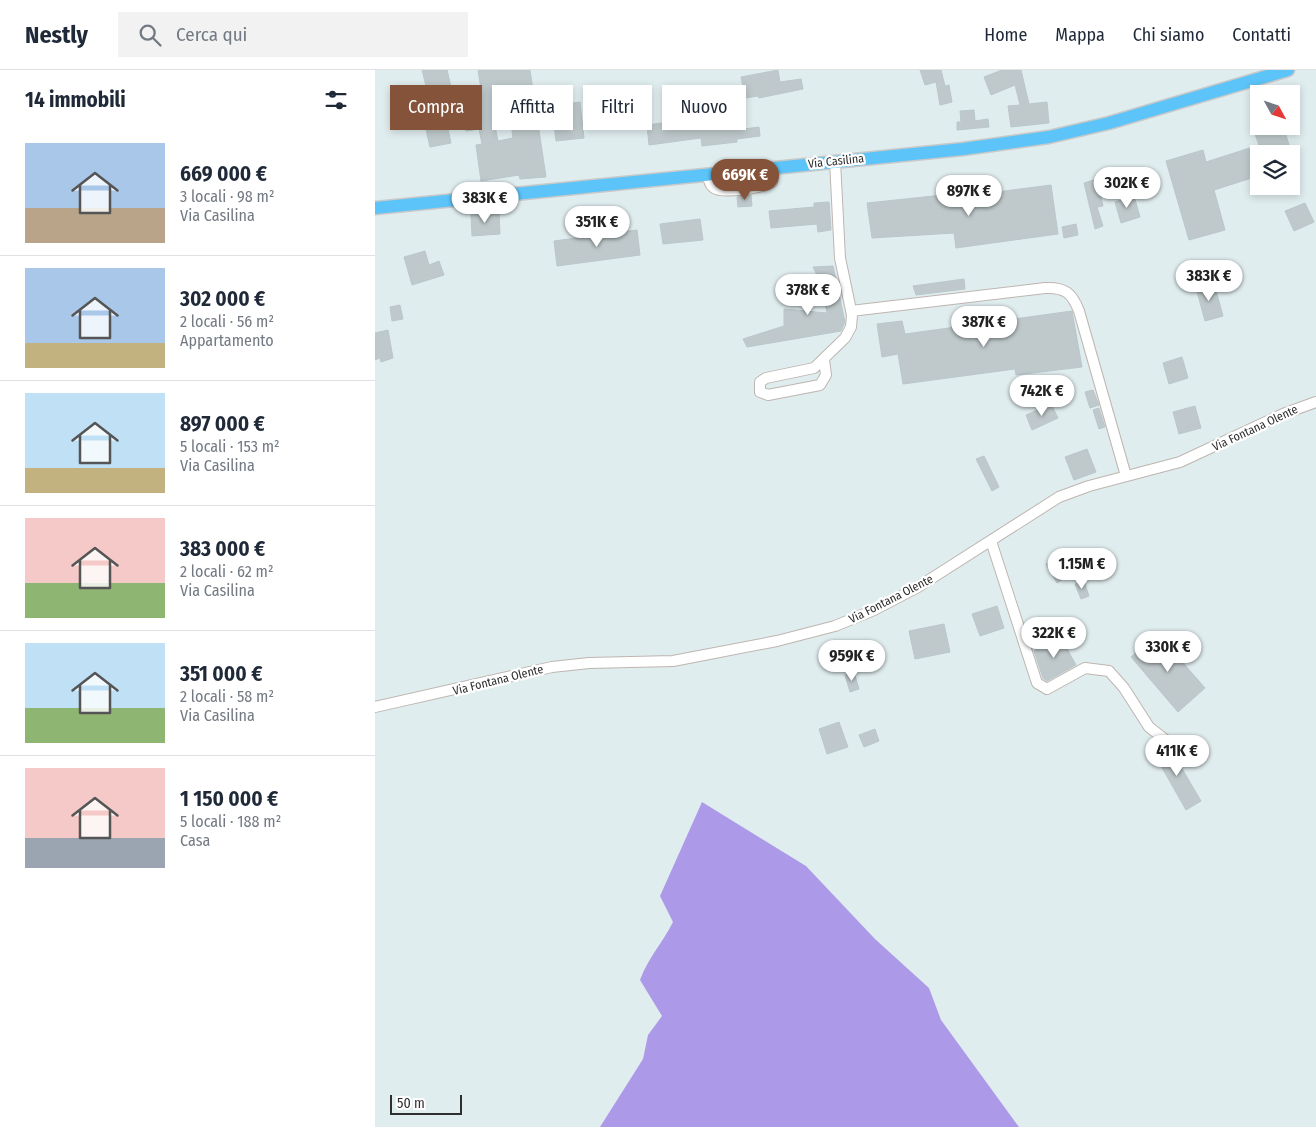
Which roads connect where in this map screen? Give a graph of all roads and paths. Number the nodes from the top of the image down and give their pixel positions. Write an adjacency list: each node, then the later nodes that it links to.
1 (1288, 70): 2 (main road, Via Casilina)
2 (1262, 74): 3 (main road, Via Casilina)
3 (835, 161): 4 (main road, Via Casilina); 7 (street)
4 (775, 167): 5 (main road, Via Casilina); 5 (street)
5 (707, 174): 6 (main road, Via Casilina)
6 (375, 208)
7 (851, 311): 8 (street); 10 (street)
8 (824, 360): 8 (street)
9 (1316, 402): 10 (street, Via Fontana Olente)
10 (1126, 476): 11 (street, Via Fontana Olente)
11 (991, 541): 12 (street, Via Fontana Olente); 13 (street)
12 (375, 706)
13 (1181, 752)

